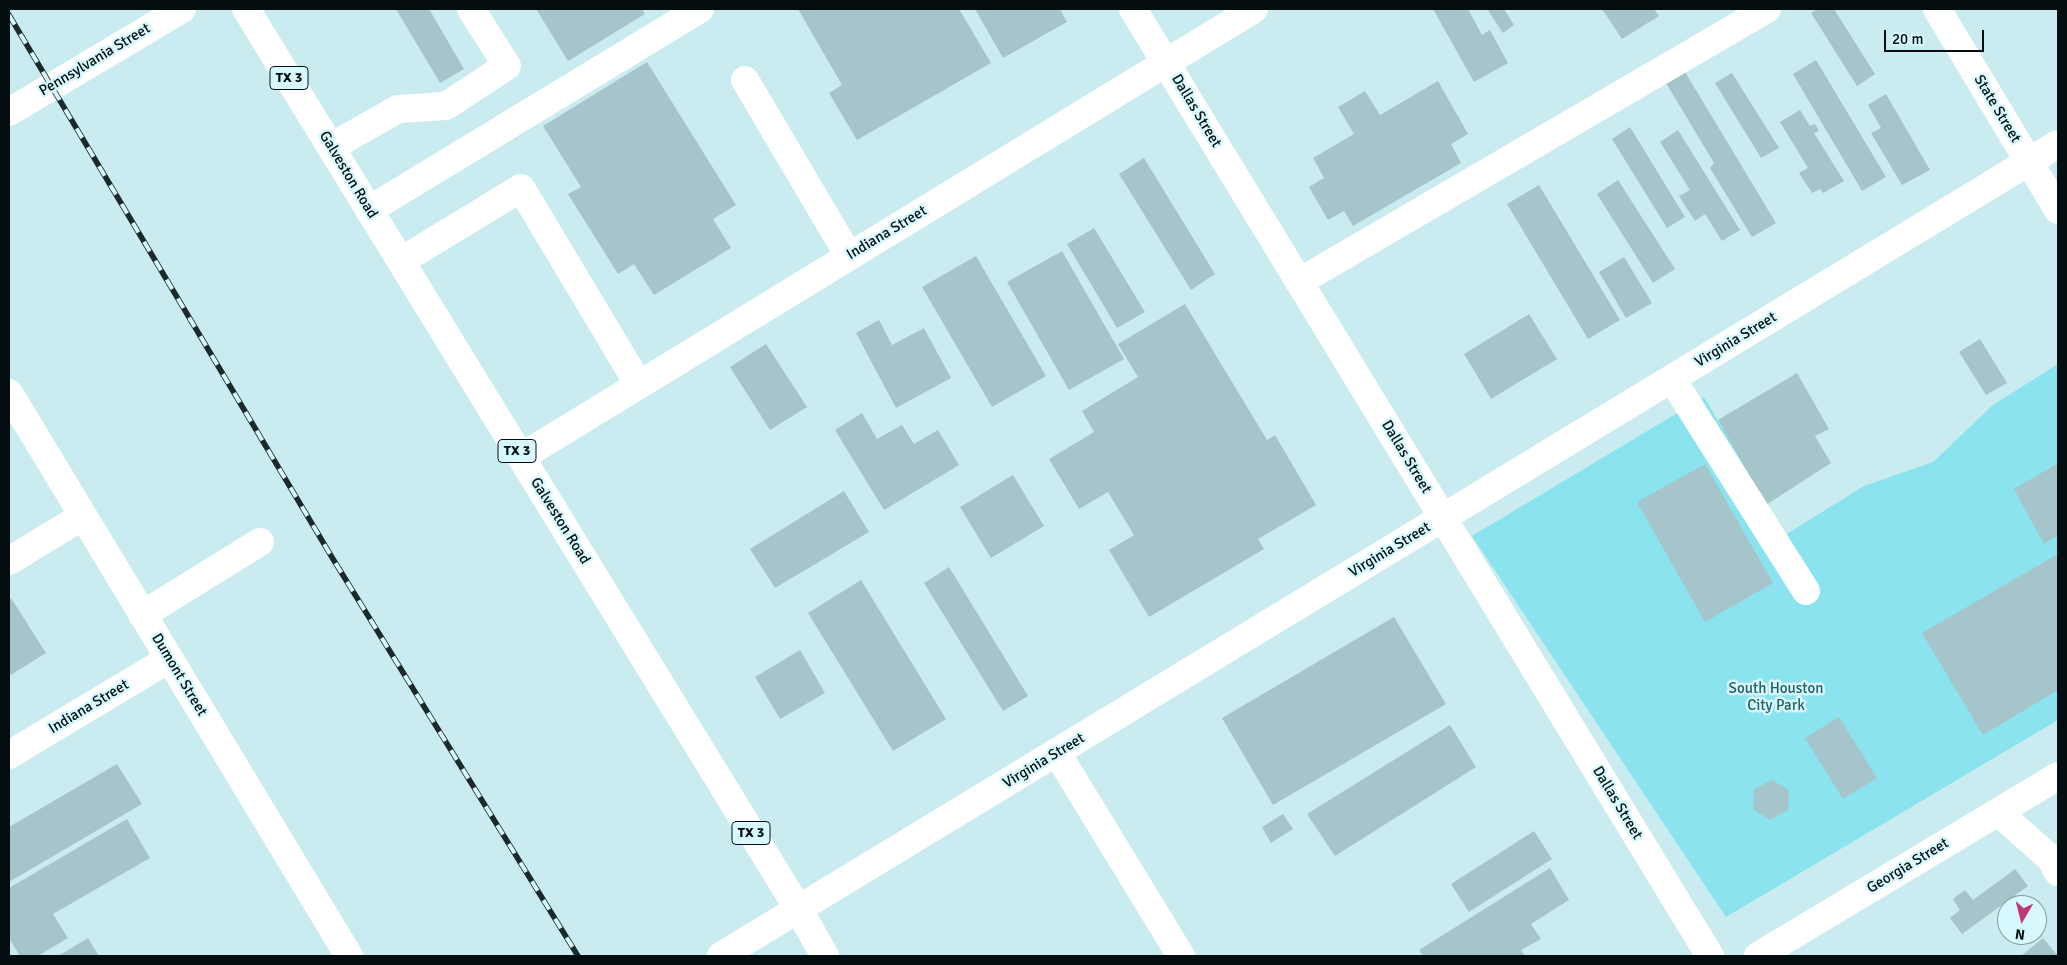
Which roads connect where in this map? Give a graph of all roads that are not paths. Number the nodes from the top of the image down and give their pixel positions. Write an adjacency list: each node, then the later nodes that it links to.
1 (182, 9): 11 (street, Pennsylvania Street)
2 (246, 9): 13 (street, Galveston Road / TX 3)
3 (471, 9): 13 (street)
4 (700, 9): 15 (street)
5 (1134, 9): 9 (street, Dallas Street)
6 (1254, 9): 9 (street, Indiana Street)
7 (1767, 9): 19 (street)
8 (1936, 9): 14 (street, State Street)
9 (1166, 62): 17 (street, Indiana Street); 19 (street, Dallas Street)
10 (745, 80): 17 (street)
11 (9, 112)
12 (2058, 144): 14 (street, Virginia Street)
13 (331, 147): 15 (street, Galveston Road / TX 3)
14 (2029, 161): 16 (street, State Street); 20 (street, Virginia Street)
15 (369, 210): 18 (street, Galveston Road / TX 3)
16 (2058, 210)
17 (849, 256): 21 (street, Indiana Street)
18 (401, 261): 21 (street); 23 (street, Galveston Road / TX 3)
19 (1299, 282): 25 (street, Dallas Street)
20 (1672, 379): 25 (street, Virginia Street); 28 (street)
21 (639, 385): 23 (street, Indiana Street)
22 (9, 393): 24 (street, Dumont Street)
23 (521, 457): 36 (street, Galveston Road / TX 3)
24 (83, 516): 27 (street); 29 (street, Dumont Street)
25 (1443, 518): 31 (street, Virginia Street); 41 (street, Dallas Street)
26 (260, 542): 29 (street)
27 (9, 561)
28 (1806, 591)
29 (142, 615): 30 (street, Dumont Street)
30 (169, 659): 32 (street, Indiana Street); 37 (street, Dumont Street)
31 (1057, 753): 36 (street, Virginia Street); 40 (street)
32 (9, 755)
33 (2058, 776): 34 (street, Georgia Street)
34 (1998, 812): 35 (street); 42 (street, Georgia Street)
35 (2058, 872)
36 (798, 910): 38 (street, Virginia Street); 39 (street, Galveston Road / TX 3)
37 (349, 956)
38 (721, 956)
39 (825, 956)
40 (1181, 956)
41 (1710, 956)
42 (1758, 956)

